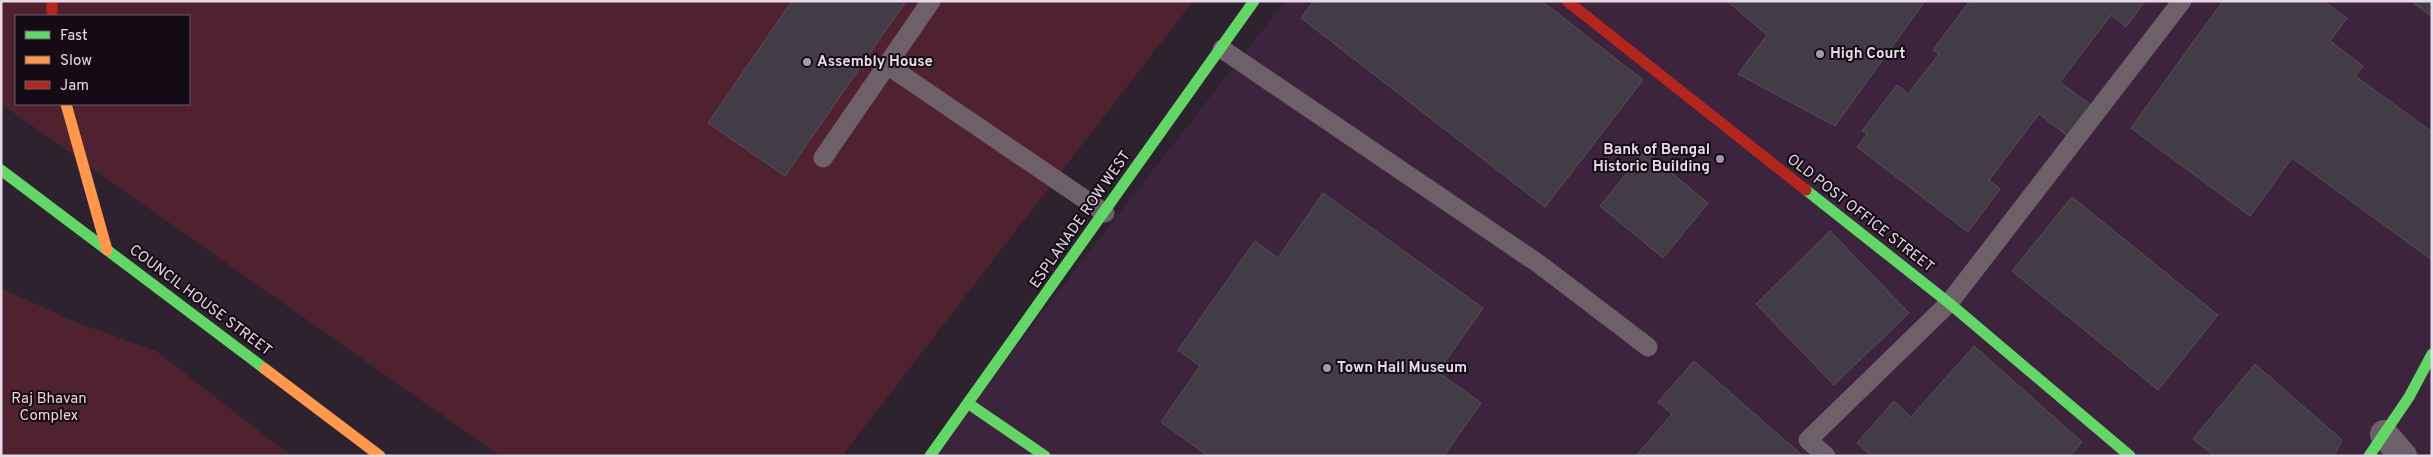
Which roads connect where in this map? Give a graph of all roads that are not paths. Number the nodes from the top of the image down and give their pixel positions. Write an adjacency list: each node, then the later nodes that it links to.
1 (52, 1): 6 (street)
2 (931, 1): 8 (lane)
3 (1254, 1): 7 (street, ESPLANADE ROW WEST)
4 (1567, 1): 14 (street, OLD POST OFFICE STREET)
5 (2182, 1): 14 (lane)
6 (52, 15)
7 (1222, 49): 12 (street, ESPLANADE ROW WEST); 15 (lane)
8 (887, 65): 10 (lane); 12 (lane)
9 (66, 105): 13 (street)
10 (823, 158)
11 (1, 170): 13 (street, COUNCIL HOUSE STREET)
12 (1105, 213): 17 (street, ESPLANADE ROW WEST)
13 (108, 250): 19 (street, COUNCIL HOUSE STREET)
14 (1949, 303): 22 (lane); 23 (street, OLD POST OFFICE STREET)
15 (1648, 347)
16 (2432, 354): 18 (street)
17 (969, 404): 20 (street, ESPLANADE ROW WEST); 21 (street)
18 (2377, 445): 24 (street)
19 (380, 456)
20 (930, 456)
21 (1045, 456)
22 (1826, 456)
23 (2130, 456)
24 (2403, 456)

